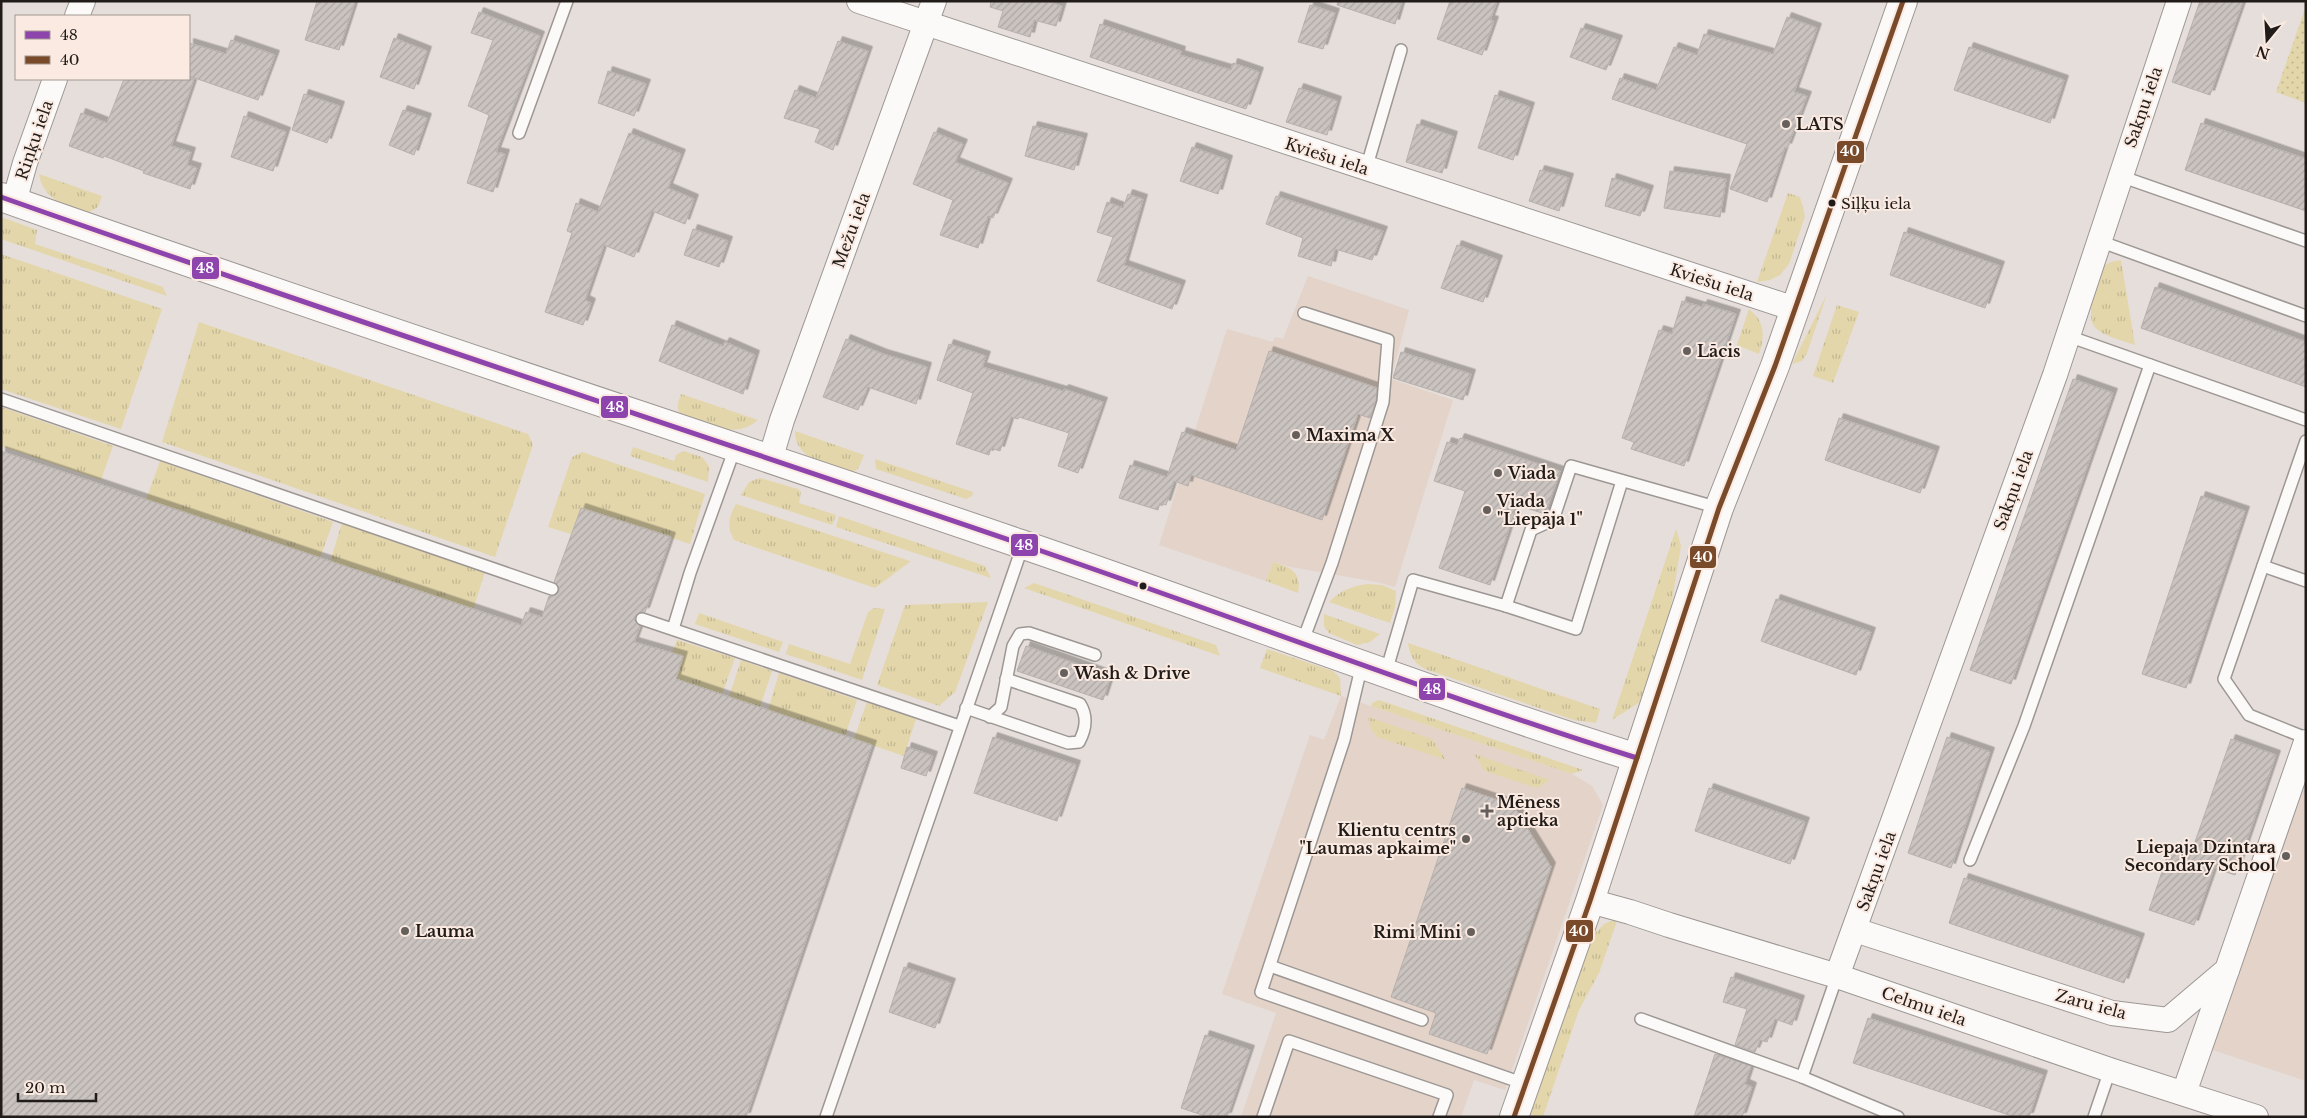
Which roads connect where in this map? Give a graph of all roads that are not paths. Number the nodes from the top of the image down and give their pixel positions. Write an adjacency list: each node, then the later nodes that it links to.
1 (83, 1): 7 (street)
2 (566, 1): 11 (lane)
3 (859, 1): 8 (street, Kviešu iela)
4 (934, 1): 8 (street, Mežu iela)
5 (1904, 1): 17 (street)
6 (2178, 1): 13 (street, Sakņu iela)
7 (77, 15)
8 (926, 23): 12 (street, Kviešu iela); 26 (street, Mežu iela)
9 (1401, 50): 12 (lane)
10 (55, 80): 14 (street, Riņķu iela)
11 (519, 133)
12 (1366, 169): 17 (street, Kviešu iela)
13 (2120, 176): 15 (street, Sakņu iela); 16 (lane)
14 (8, 200): 25 (street)
15 (2099, 241): 19 (lane); 20 (street, Sakņu iela)
16 (2306, 241)
17 (1795, 309): 28 (street)
18 (1304, 313): 36 (lane)
19 (2306, 316)
20 (2068, 336): 21 (lane); 47 (street, Sakņu iela)
21 (2150, 365): 23 (lane); 45 (lane)
22 (1, 399): 32 (lane)
23 (2306, 420)
24 (2306, 442): 30 (lane)
25 (735, 448): 26 (street); 35 (lane)
26 (770, 460): 29 (street)
27 (1622, 481): 28 (lane); 33 (lane); 33 (lane)
28 (1719, 508): 44 (street)
29 (1023, 545): 36 (street); 40 (lane)
30 (2263, 566): 31 (lane); 43 (lane)
31 (2306, 581)
32 (552, 589)
33 (1506, 606): 38 (lane)
34 (642, 619): 35 (lane)
35 (673, 629): 42 (lane)
36 (1302, 643): 38 (street)
37 (1096, 656): 39 (lane)
38 (1374, 668): 44 (street); 48 (lane)
39 (1006, 679): 41 (lane); 41 (lane)
40 (966, 708): 41 (lane); 42 (lane)
41 (990, 717)
42 (959, 726): 58 (lane)
43 (2306, 740): 49 (street)
44 (1637, 758): 46 (street)
45 (1970, 860)
46 (1590, 901): 50 (street, Celmu iela); 55 (street)
47 (1855, 930): 49 (street, Zaru iela); 50 (street, Sakņu iela)
48 (1270, 966): 52 (lane); 55 (lane)
49 (2227, 970): 56 (street)
50 (1837, 976): 53 (street, Celmu iela); 54 (lane)
51 (1641, 1019): 54 (lane)
52 (1422, 1020)
53 (2110, 1070): 56 (street, Celmu iela); 63 (lane)
54 (1802, 1077): 62 (lane)
55 (1525, 1084): 61 (street)
56 (2184, 1093): 57 (street, Celmu iela)
57 (2223, 1112): 64 (street, Celmu iela)
58 (826, 1117)
59 (1263, 1117): 60 (lane)
60 (1439, 1117)
61 (1514, 1117)
62 (1898, 1117)
63 (2094, 1117)
64 (2256, 1117)

